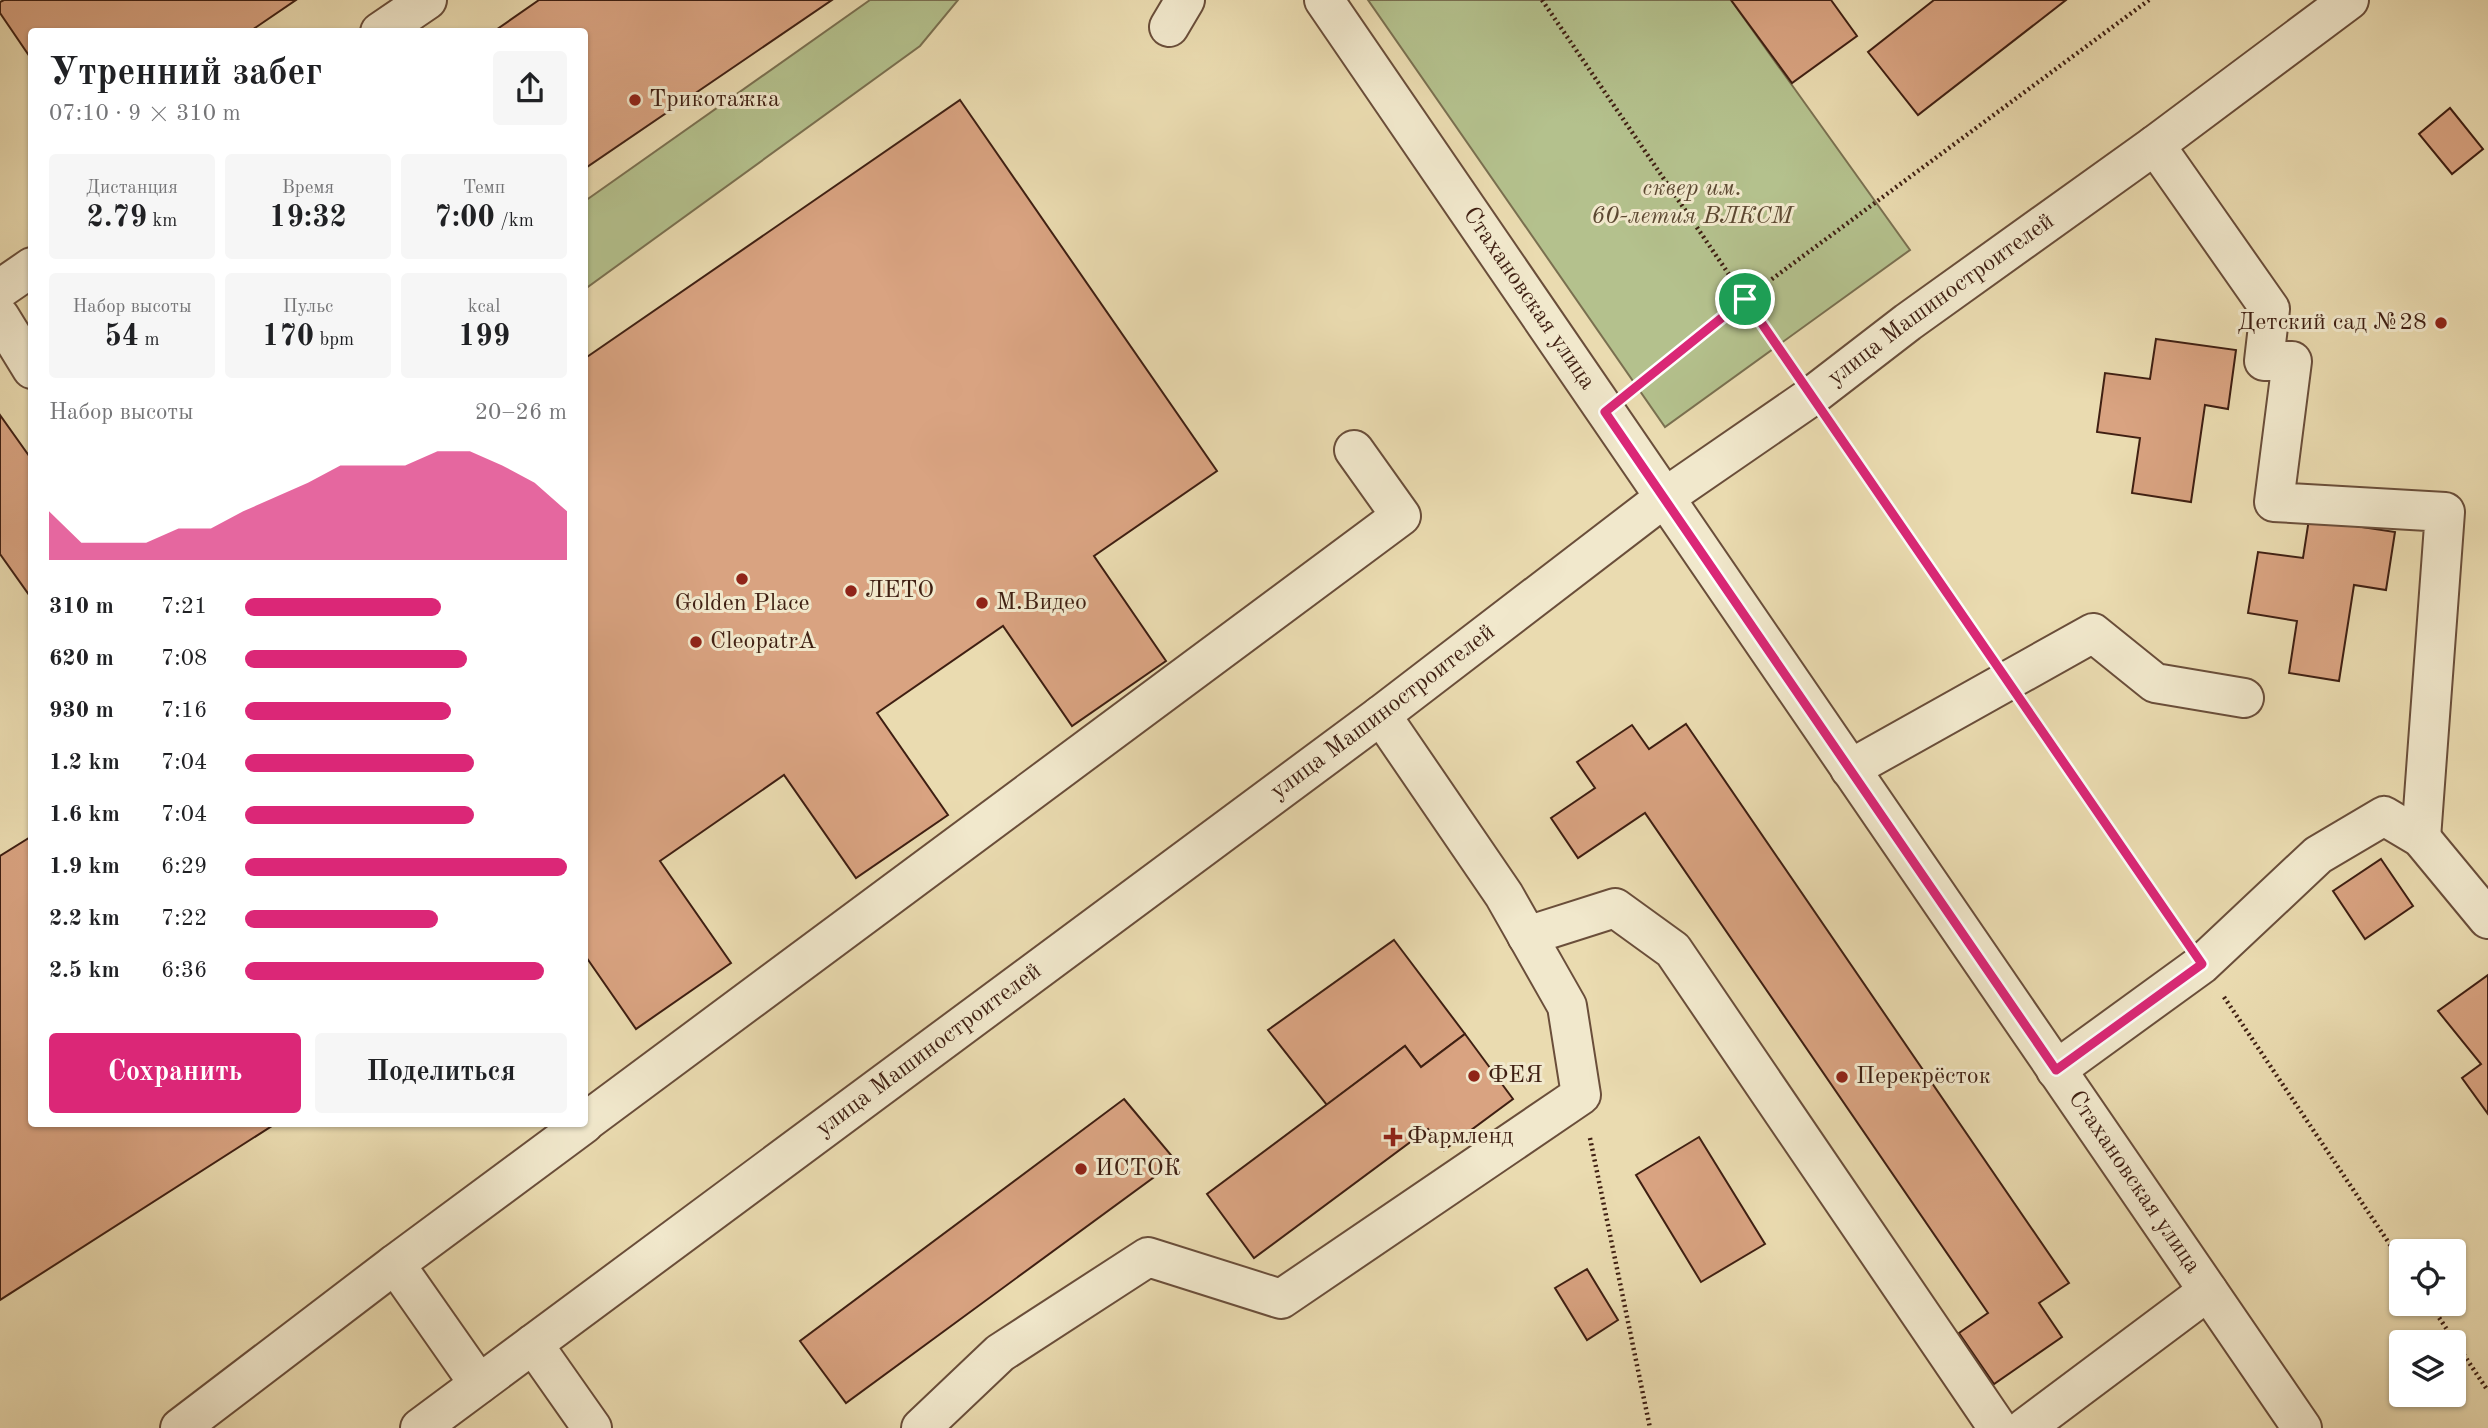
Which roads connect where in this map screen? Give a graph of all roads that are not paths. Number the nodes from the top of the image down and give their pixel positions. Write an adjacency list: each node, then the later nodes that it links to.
1 (427, 0): 4 (street)
2 (1324, 0): 11 (street, Стахановская улица)
3 (2349, 0): 5 (street, улица Машиностроителей)
4 (386, 28)
5 (2155, 145): 11 (street, улица Машиностроителей); 15 (street)
6 (28, 270): 7 (street)
7 (0, 289)
8 (0, 317): 9 (street)
9 (28, 362)
10 (1354, 450): 19 (street)
11 (1664, 498): 13 (street, улица Машиностроителей); 14 (street, Стахановская улица)
12 (2244, 698): 14 (street)
13 (1381, 715): 17 (street); 23 (street, улица Машиностроителей)
14 (1850, 769): 18 (street, Стахановская улица)
15 (2421, 838): 16 (street); 18 (street)
16 (2488, 919)
17 (1527, 936): 28 (street); 29 (street)
18 (2056, 1070): 22 (street, Стахановская улица)
19 (588, 1120)
20 (579, 1127): 21 (street)
21 (395, 1264): 24 (street); 25 (street)
22 (2208, 1291): 30 (street); 31 (street, Стахановская улица)
23 (533, 1344): 24 (street, улица Машиностроителей); 27 (street)
24 (479, 1384): 26 (street, улица Машиностроителей)
25 (180, 1428)
26 (420, 1428)
27 (592, 1428)
28 (920, 1428)
29 (1998, 1428)
30 (2025, 1428)
31 (2302, 1428)

